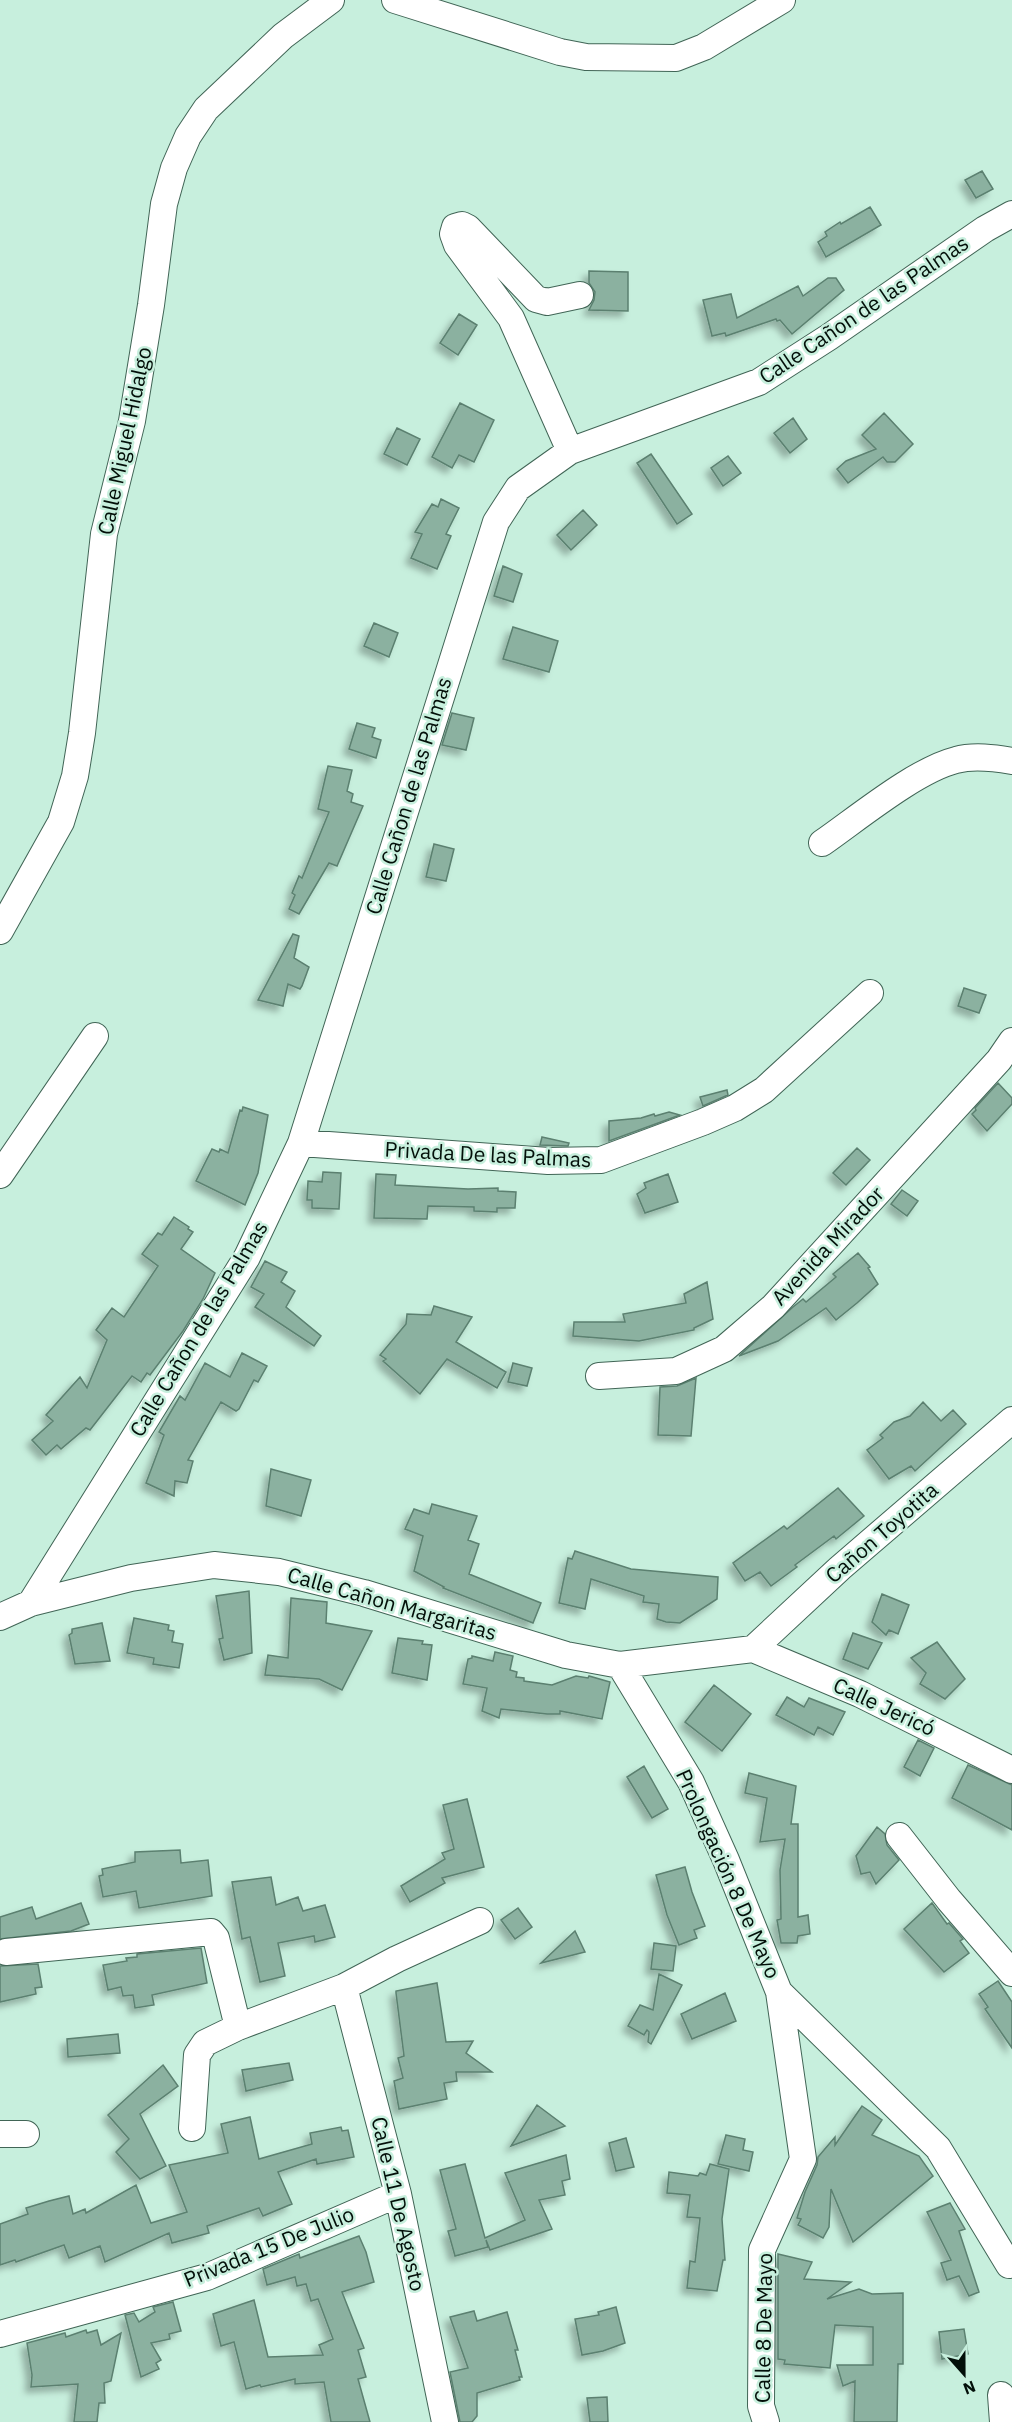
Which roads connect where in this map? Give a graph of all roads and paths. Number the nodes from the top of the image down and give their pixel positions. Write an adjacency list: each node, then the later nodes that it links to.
1 (331, 0): 9 (street, Calle Miguel Hidalgo)
2 (395, 0): 3 (street)
3 (782, 0)
4 (1012, 214): 6 (street, Calle Cañon de las Palmas)
5 (580, 296): 6 (street)
6 (570, 451): 13 (street, Calle Cañon de las Palmas)
7 (1012, 761): 8 (street)
8 (822, 843)
9 (0, 931)
10 (870, 993): 13 (street, Privada De las Palmas)
11 (95, 1036): 14 (street)
12 (1012, 1041): 15 (street, Avenida Mirador)
13 (301, 1143): 17 (street, Calle Cañon de las Palmas)
14 (0, 1175)
15 (599, 1376)
16 (1012, 1420): 19 (street, Cañon Toyotita)
17 (31, 1603): 18 (street, Calle Cañon Margaritas); 20 (street, Calle Cañon Margaritas)
18 (0, 1617)
19 (753, 1649): 20 (street, Calle Cañon Margaritas); 21 (street, Calle Jericó)
20 (620, 1665): 27 (street, Prolongación 8 De Mayo)
21 (1012, 1770)
22 (899, 1836): 25 (street)
23 (480, 1921): 26 (street)
24 (6, 1952): 28 (street)
25 (1012, 1973)
26 (344, 1987): 28 (street); 32 (street, Calle 11 De Agosto)
27 (779, 1992): 33 (street); 37 (street, Calle 8 De Mayo)
28 (238, 2027): 29 (street)
29 (192, 2128)
30 (26, 2133): 31 (street)
31 (0, 2134)
32 (398, 2194): 34 (street, Privada 15 De Julio); 36 (street, Calle 11 De Agosto)
33 (1009, 2265)
34 (0, 2334)
35 (1001, 2395): 38 (street)
36 (445, 2422)
37 (766, 2422)
38 (1003, 2422)

